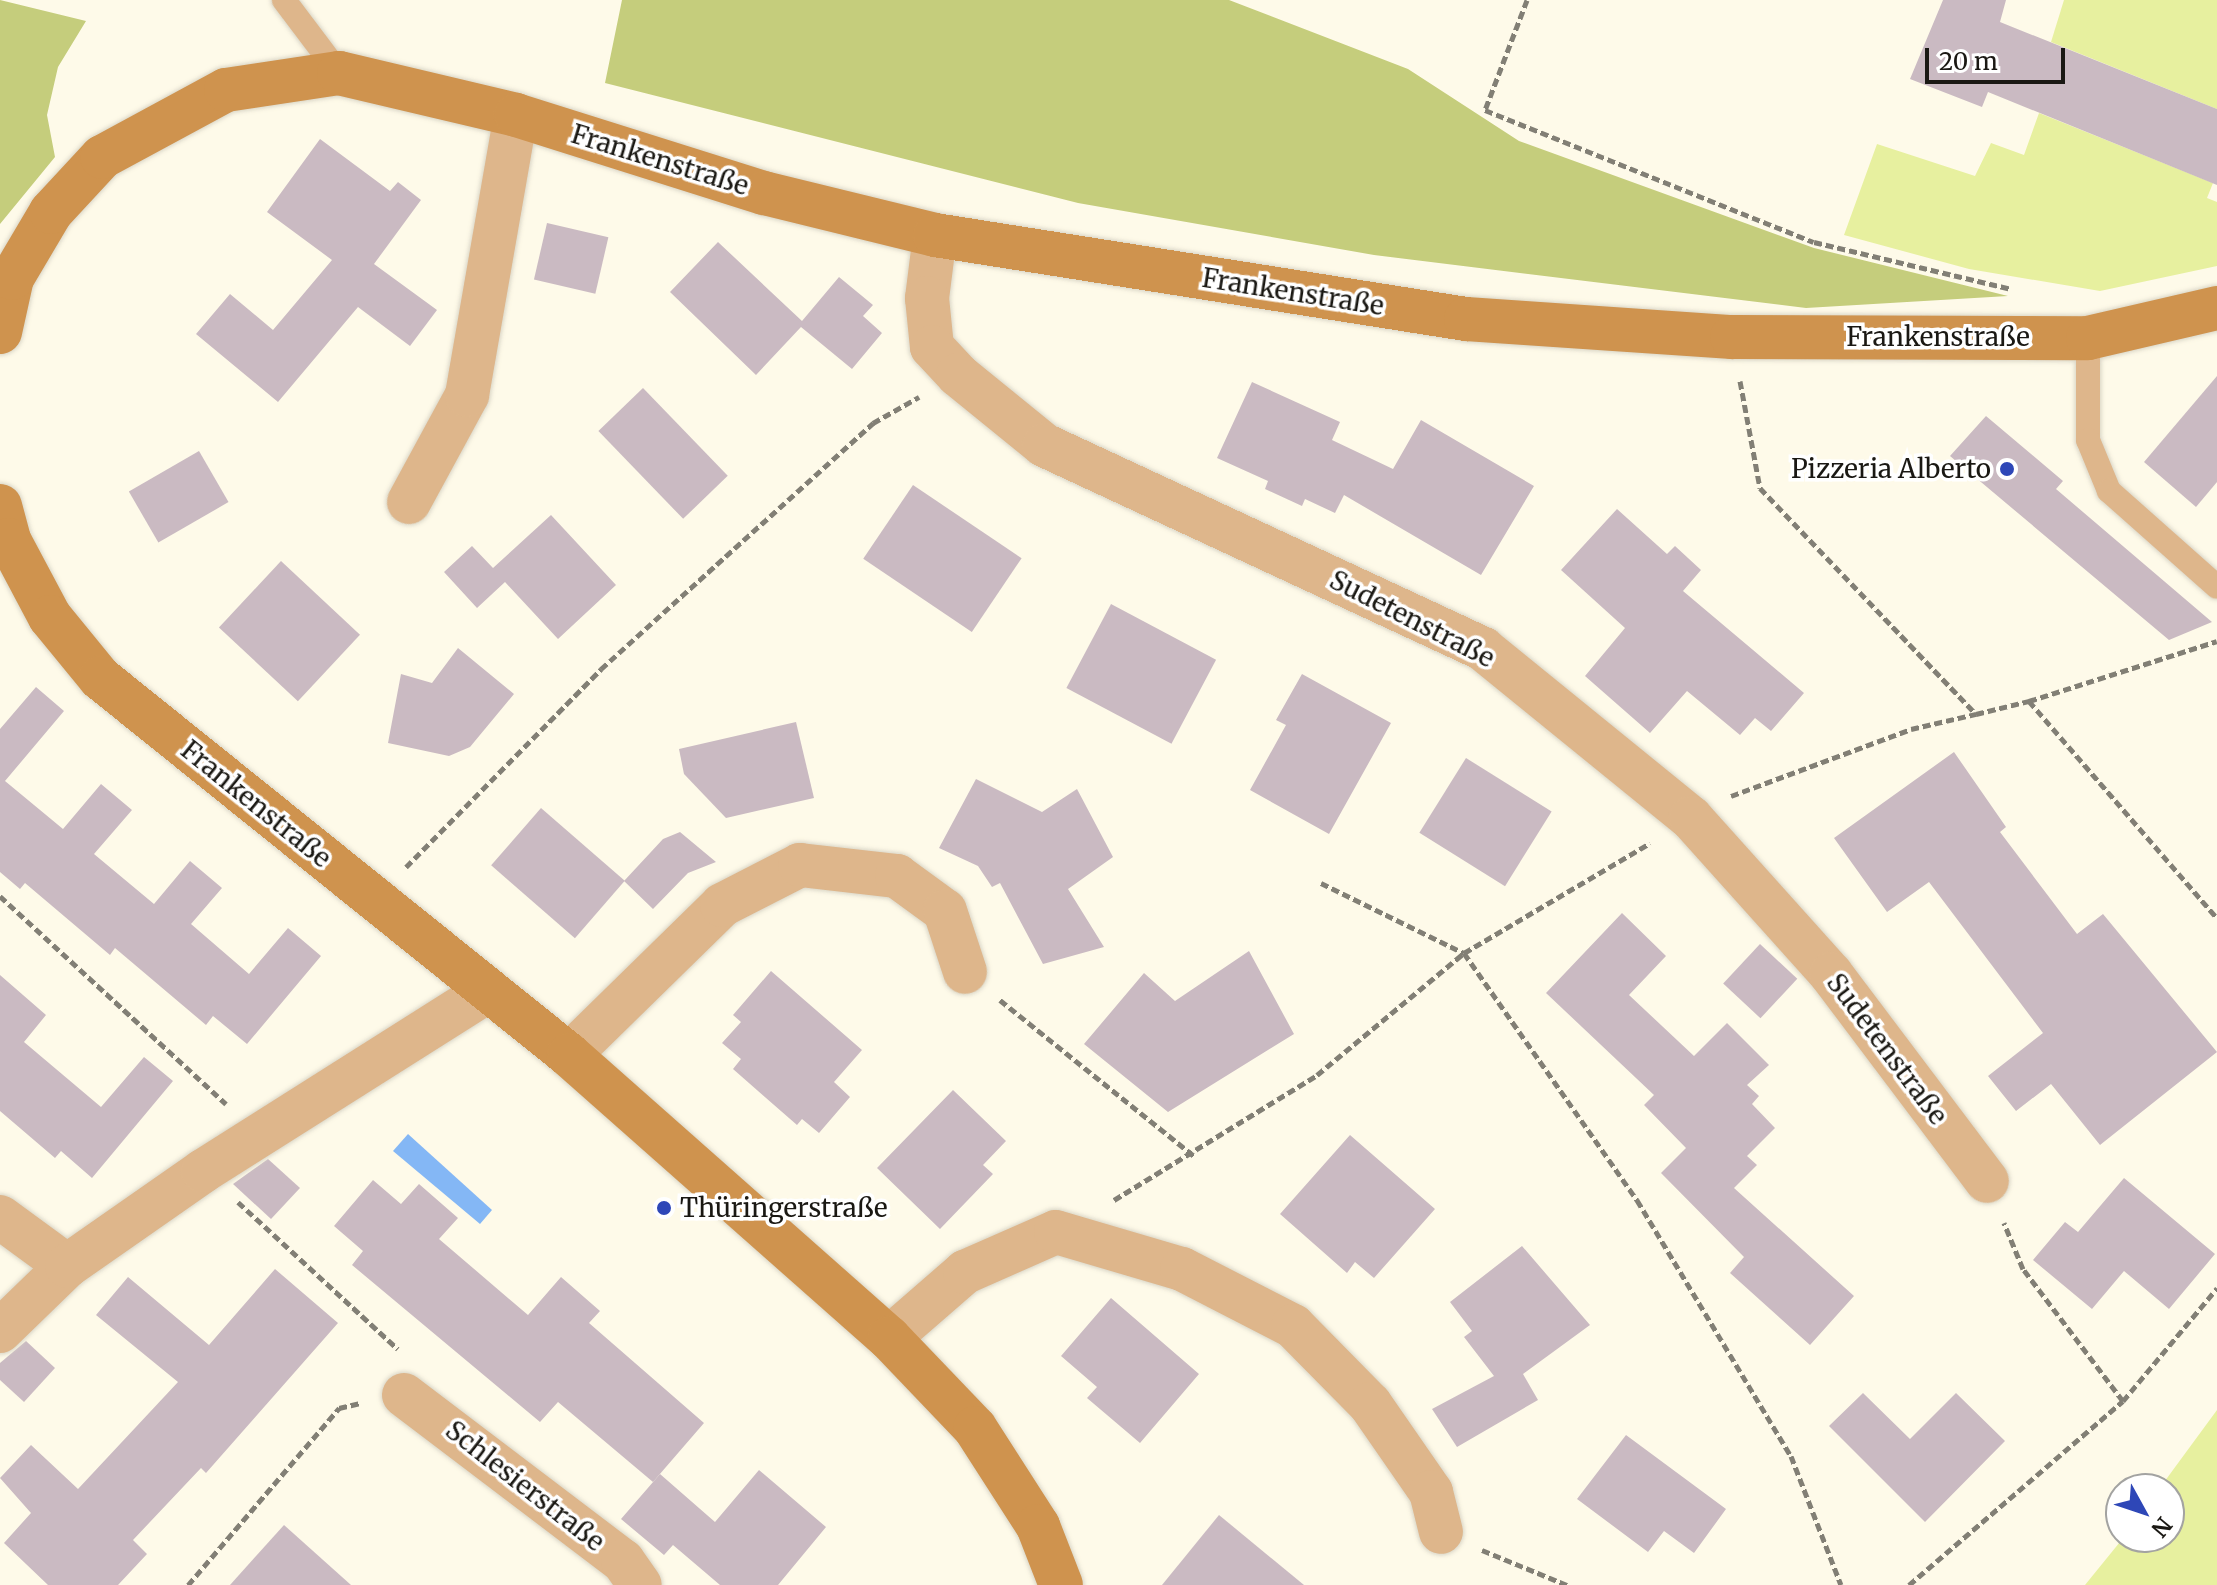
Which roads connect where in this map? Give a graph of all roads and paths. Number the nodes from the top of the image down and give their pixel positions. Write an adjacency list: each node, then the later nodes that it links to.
1 (284, 0): 3 (lane)
2 (1527, 0): 6 (path)
3 (339, 73): 4 (street, Frankenstraße); 8 (street, Frankenstraße)
4 (516, 115): 5 (street, Frankenstraße); 12 (street)
5 (935, 235): 9 (street, Frankenstraße); 18 (street, Sudetenstraße)
6 (2014, 290)
7 (2217, 308): 10 (street, Frankenstraße)
8 (0, 332)
9 (1732, 337): 10 (street, Frankenstraße); 17 (path)
10 (2088, 338): 14 (lane)
11 (873, 423): 21 (path)
12 (409, 502)
13 (0, 506): 21 (street, Frankenstraße)
14 (2217, 587)
15 (2217, 641): 16 (path)
16 (2029, 701): 17 (path); 22 (path)
17 (1976, 714): 18 (path)
18 (1691, 818): 23 (path); 30 (street, Sudetenstraße)
19 (1321, 883): 23 (path)
20 (0, 896): 27 (path)
21 (373, 902): 25 (street, Frankenstraße)
22 (2217, 918)
23 (1464, 953): 28 (path); 45 (path)
24 (965, 972): 26 (street); 28 (path)
25 (488, 991): 26 (street, Frankenstraße); 27 (street)
26 (569, 1055): 37 (street, Frankenstraße)
27 (260, 1135): 29 (street)
28 (1194, 1156): 32 (path)
29 (203, 1171): 33 (street); 38 (path)
30 (1987, 1181)
31 (0, 1217): 33 (street)
32 (1056, 1232): 37 (street); 40 (street)
33 (67, 1266): 36 (street)
34 (2023, 1269): 39 (path)
35 (2217, 1288): 39 (path)
36 (0, 1331)
37 (889, 1338): 43 (street, Frankenstraße)
38 (404, 1395): 41 (path); 42 (street, Schlesierstraße)
39 (2123, 1401): 46 (path)
40 (1441, 1532): 44 (path)
41 (188, 1585)
42 (640, 1585)
43 (1061, 1585)
44 (1567, 1585)
45 (1841, 1585)
46 (1909, 1585)

